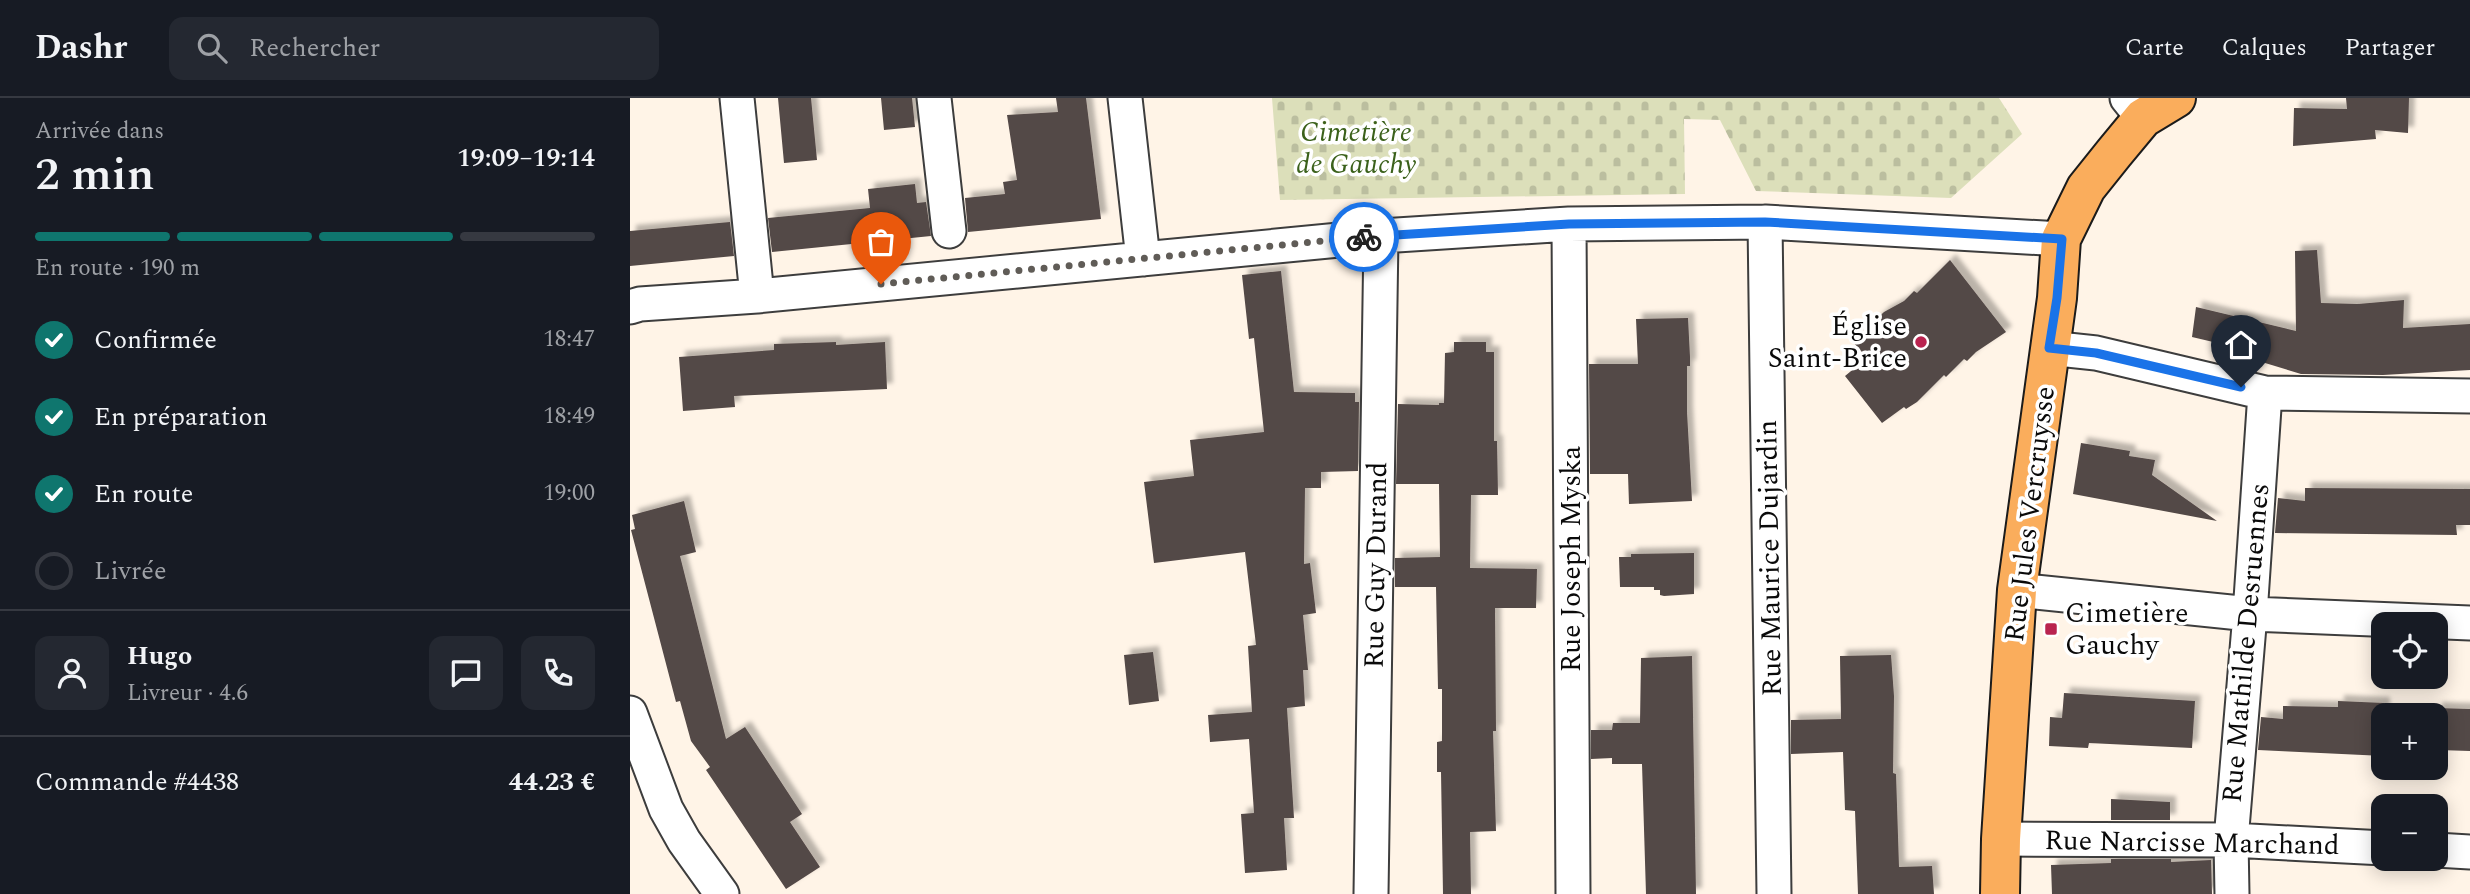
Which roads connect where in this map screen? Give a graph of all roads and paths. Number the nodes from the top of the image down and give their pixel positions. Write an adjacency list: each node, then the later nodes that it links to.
1 (737, 98): 12 (street)
2 (934, 98): 8 (street)
3 (1125, 98): 11 (street)
4 (2176, 98): 5 (main road, Rue Jules Vercruysse)
5 (2135, 108): 10 (main road, Rue Jules Vercruysse)
6 (1765, 222): 7 (street); 10 (street); 29 (street, Rue Maurice Dujardin)
7 (1569, 224): 9 (street); 28 (street, Rue Joseph Myska)
8 (949, 231)
9 (1381, 236): 11 (street); 27 (street, Rue Guy Durand)
10 (2062, 239): 14 (main road, Rue Jules Vercruysse)
11 (1143, 259): 12 (street)
12 (757, 296): 13 (street)
13 (630, 307)
14 (2049, 348): 15 (street); 17 (main road, Rue Jules Vercruysse)
15 (2265, 393): 16 (street); 18 (street, Rue Mathilde Desruennes)
16 (2470, 396)
17 (2017, 590): 18 (street); 21 (main road, Rue Jules Vercruysse)
18 (2250, 614): 19 (street); 22 (street, Rue Mathilde Desruennes)
19 (2470, 623)
20 (630, 713): 26 (street)
21 (2001, 839): 22 (street, Rue Narcisse Marchand); 30 (main road, Rue Jules Vercruysse)
22 (2231, 840): 23 (street, Rue Narcisse Marchand); 31 (street, Rue Mathilde Desruennes)
23 (2371, 847)
24 (2448, 851): 25 (street)
25 (2470, 852)
26 (722, 894)
27 (1371, 894)
28 (1573, 894)
29 (1774, 894)
30 (2000, 894)
31 (2232, 894)

